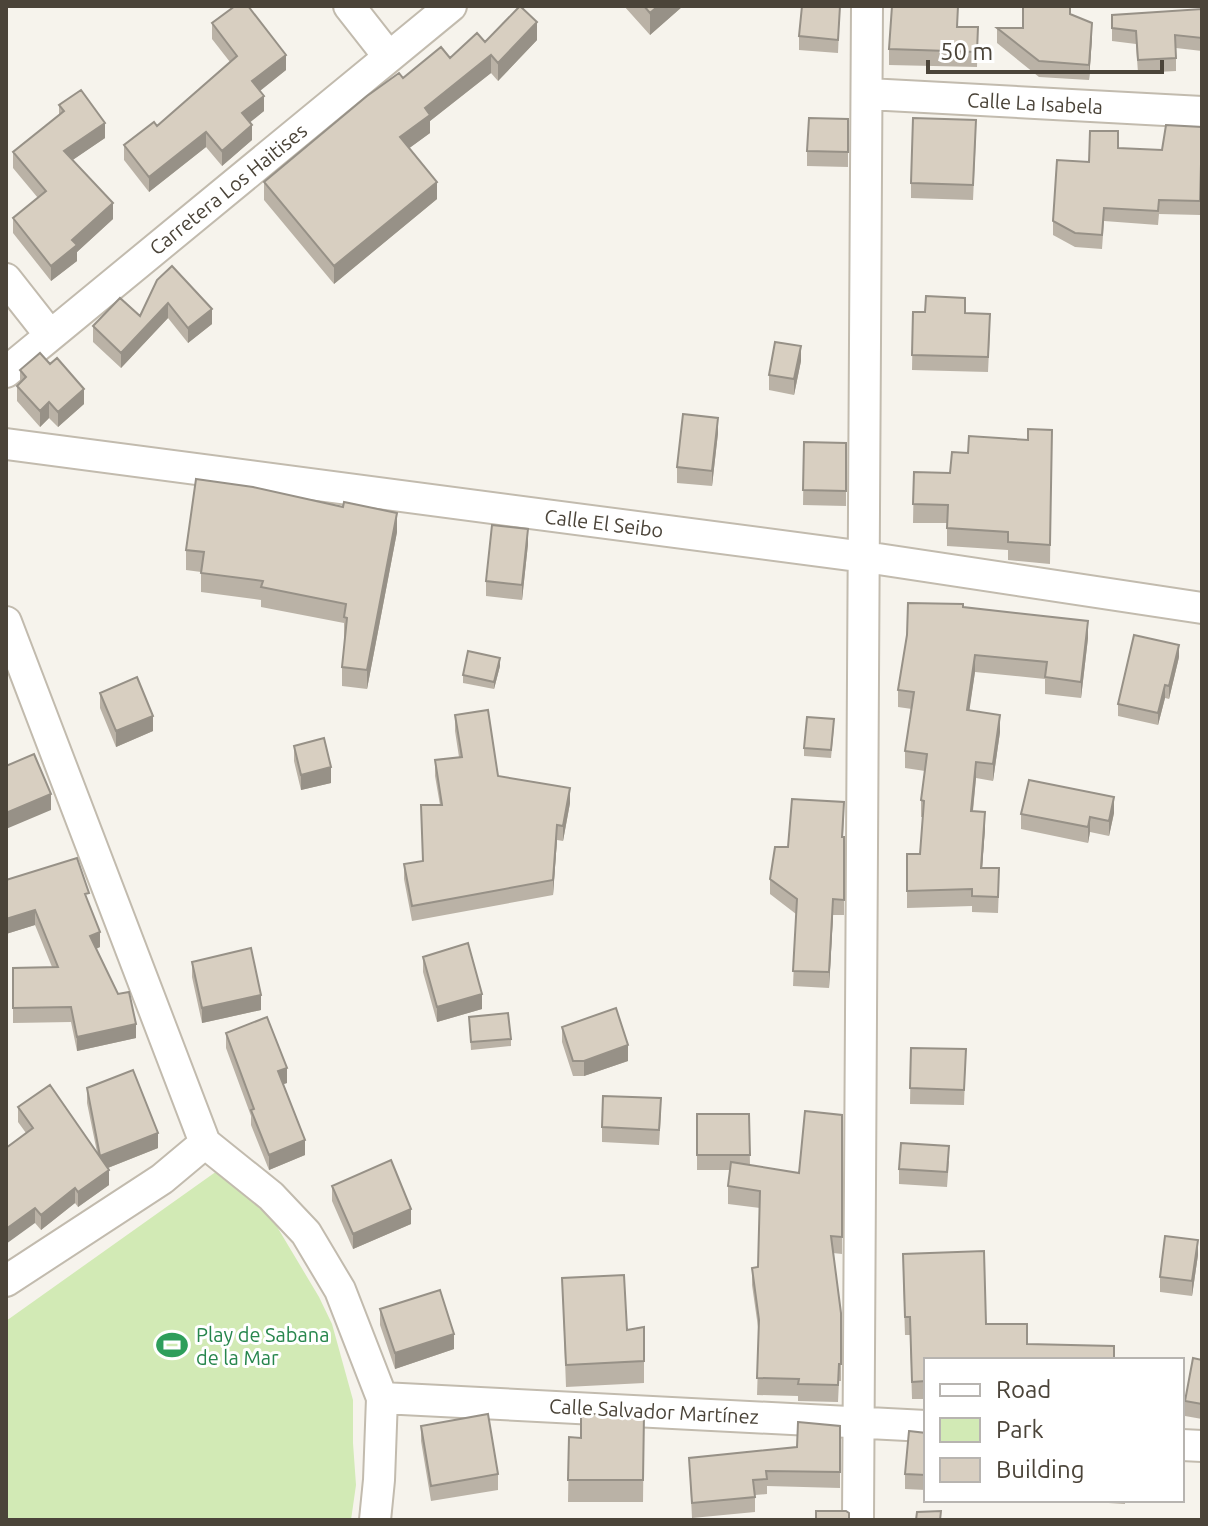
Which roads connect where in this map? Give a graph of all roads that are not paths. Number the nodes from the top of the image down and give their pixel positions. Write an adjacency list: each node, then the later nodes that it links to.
1 (349, 6): 4 (street)
2 (451, 6): 4 (street, Carretera Los Haitises)
3 (867, 6): 5 (street)
4 (389, 57): 8 (street, Carretera Los Haitises)
5 (868, 94): 6 (street, Calle La Isabela); 11 (street)
6 (1202, 112)
7 (6, 279): 8 (street)
8 (50, 335): 9 (street, Carretera Los Haitises)
9 (6, 372)
10 (6, 444): 11 (street, Calle El Seibo)
11 (865, 557): 12 (street, Calle El Seibo); 17 (street)
12 (1202, 608)
13 (6, 622): 14 (street)
14 (205, 1143): 15 (street); 16 (street)
15 (6, 1281)
16 (382, 1398): 17 (street, Calle Salvador Martínez); 19 (street)
17 (858, 1421): 18 (street, Calle Salvador Martínez); 20 (street)
18 (924, 1426)
19 (375, 1520)
20 (858, 1520)

